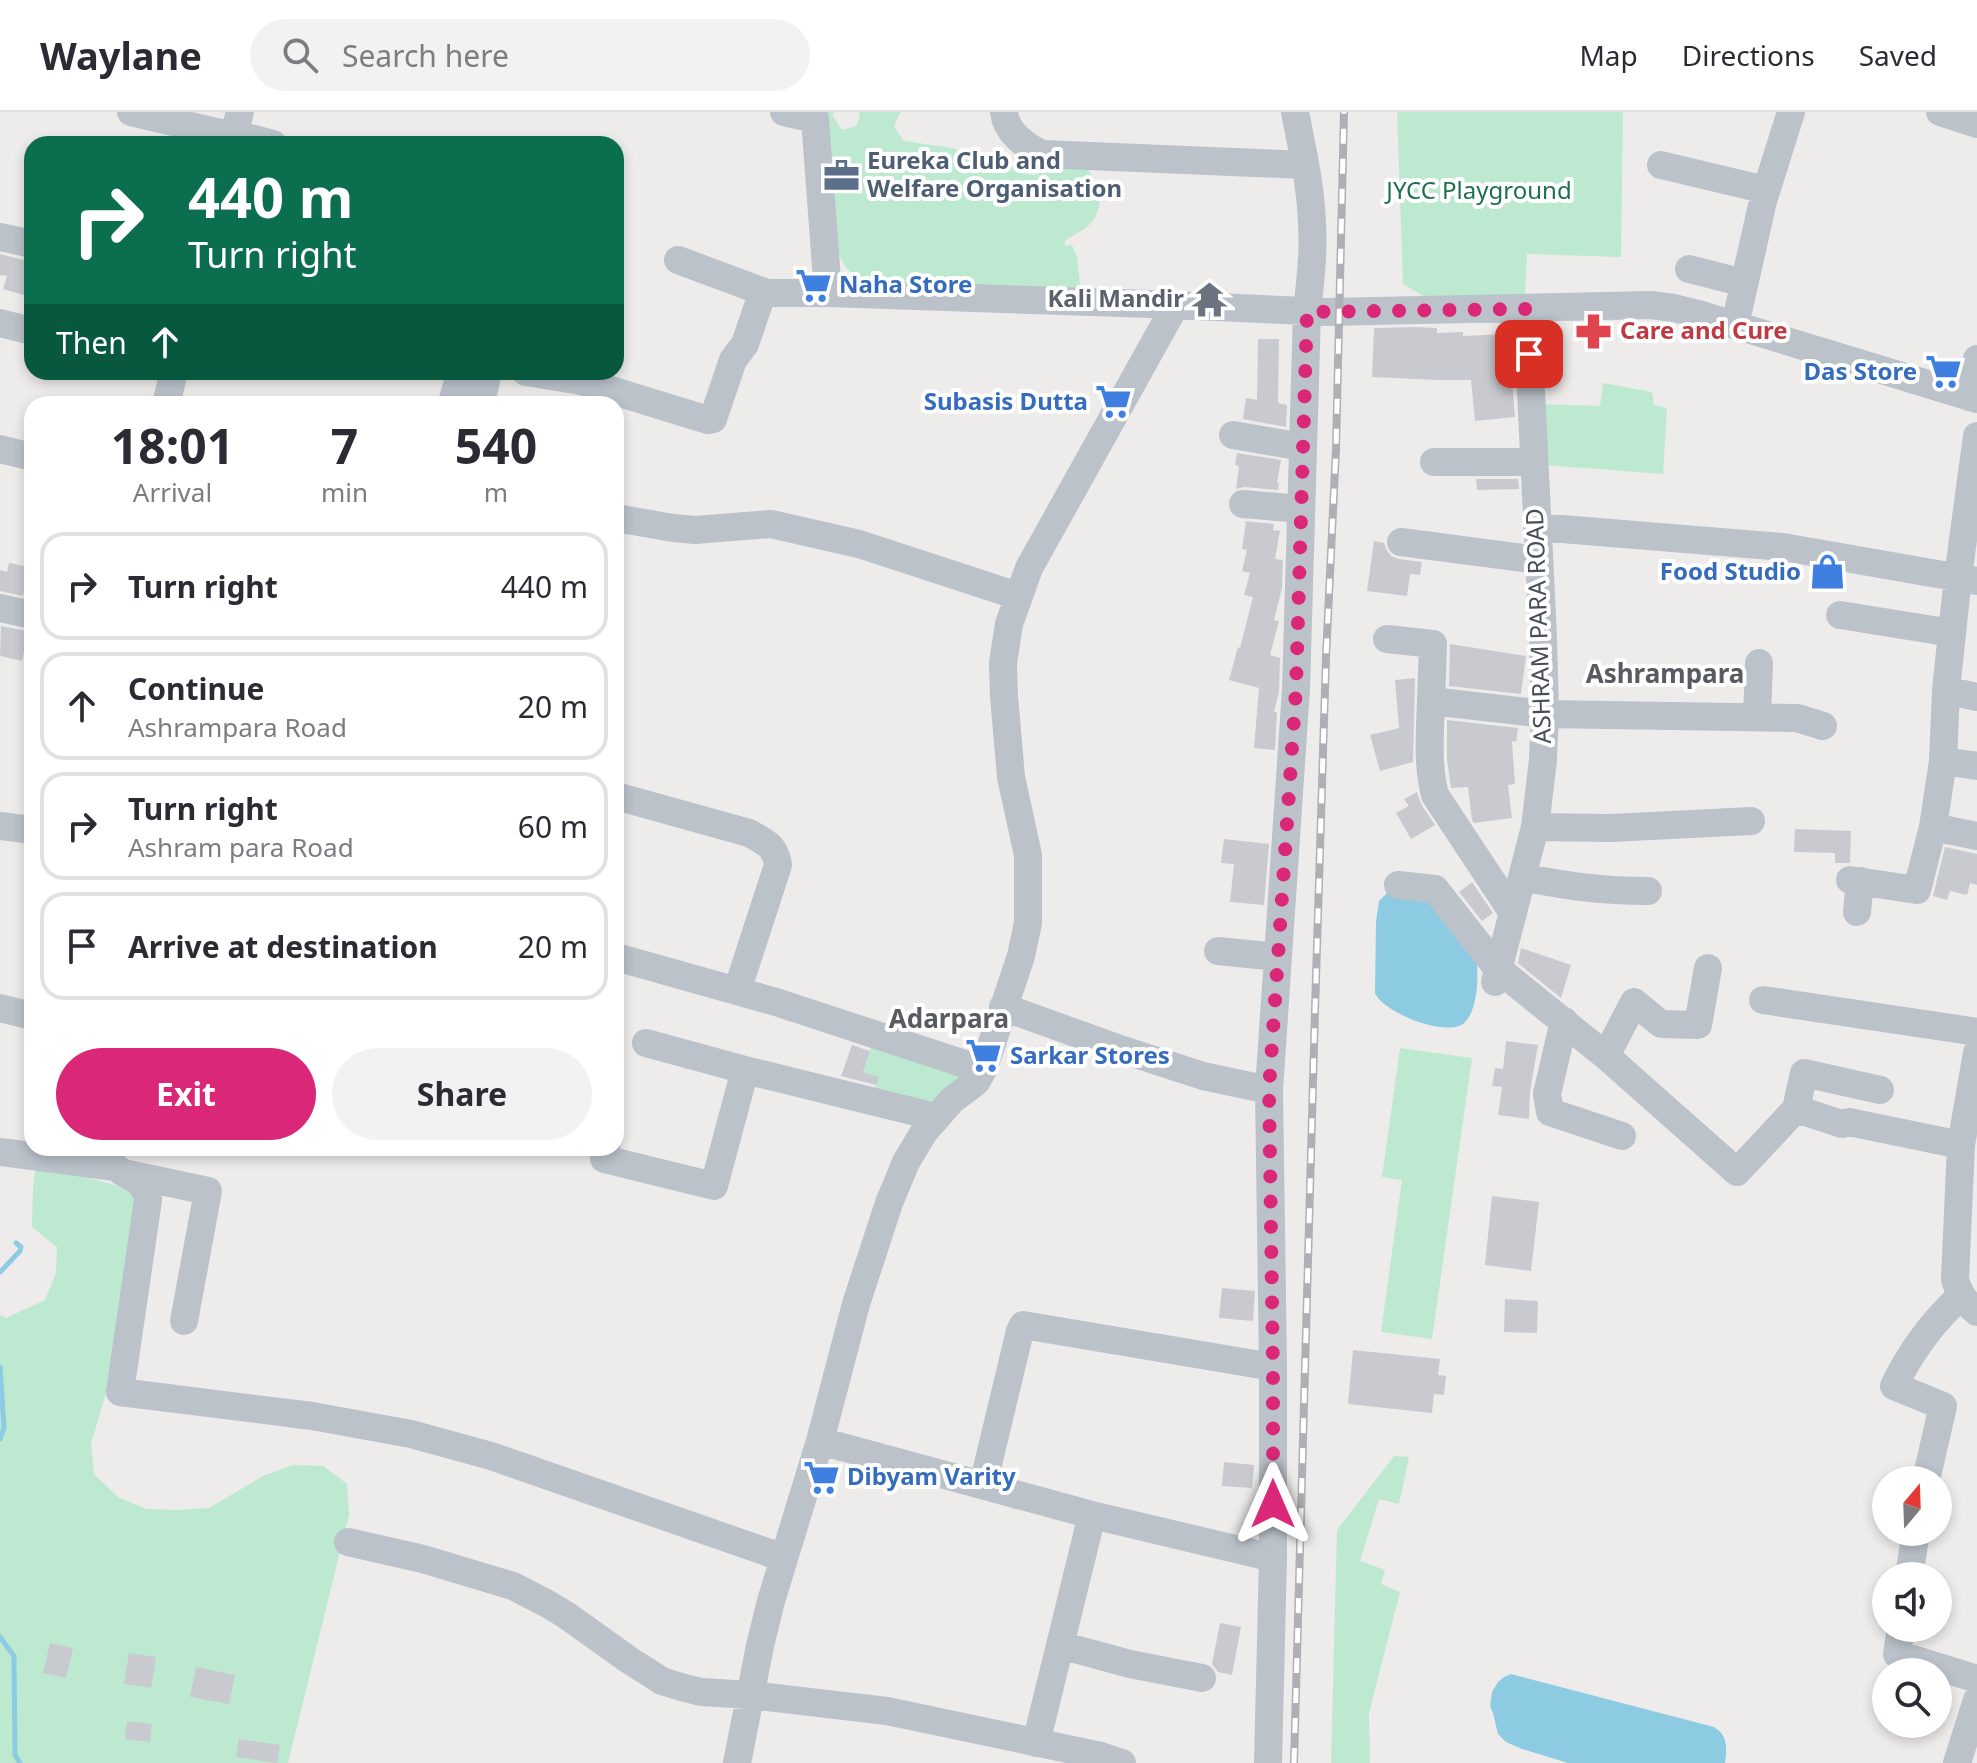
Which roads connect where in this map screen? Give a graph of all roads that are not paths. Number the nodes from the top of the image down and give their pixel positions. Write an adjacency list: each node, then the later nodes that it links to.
1 (131, 112): 9 (street)
2 (784, 112): 7 (street)
3 (1004, 112): 10 (street)
4 (1295, 112): 10 (street)
5 (1791, 112): 12 (street)
6 (1940, 112): 8 (street)
7 (814, 116): 19 (street)
8 (1977, 124)
9 (234, 131)
10 (1305, 165): 22 (street)
11 (1661, 165): 12 (street)
12 (1766, 190): 17 (street)
13 (0, 237): 14 (street)
14 (24, 242)
15 (678, 260): 18 (street)
16 (1689, 269): 17 (street)
17 (1744, 283): 24 (street)
18 (767, 293): 19 (street); 27 (street)
19 (828, 293): 20 (street)
20 (1175, 306): 22 (street); 43 (street)
21 (1527, 309): 22 (street); 24 (street); 35 (street, ASHRAM PARA ROAD)
22 (1307, 312): 31 (street)
23 (0, 323): 25 (street)
24 (1735, 325): 28 (street)
25 (24, 329)
26 (1977, 359): 28 (street)
27 (575, 380)
28 (1973, 398)
29 (1233, 435): 31 (street)
30 (1977, 436): 42 (street)
31 (1303, 447): 37 (street)
32 (0, 449): 33 (street)
33 (24, 455)
34 (1434, 462): 35 (street)
35 (1534, 462): 39 (street, ASHRAM PARA ROAD)
36 (1243, 504): 37 (street)
37 (1301, 509): 71 (street)
38 (624, 519): 43 (street)
39 (1537, 527): 41 (street, ASHRAM PARA ROAD); 42 (street)
40 (1401, 542): 41 (street)
41 (1539, 560): 53 (street, ASHRAM PARA ROAD)
42 (1968, 579): 47 (street)
43 (1018, 596): 77 (street)
44 (0, 608): 45 (street)
45 (24, 613)
46 (1840, 615): 47 (street)
47 (1952, 633): 50 (street)
48 (1387, 639): 52 (street)
49 (1759, 663): 54 (street)
50 (1946, 690): 51 (street); 56 (street)
51 (1977, 697)
52 (1431, 701): 53 (street); 69 (street)
53 (1545, 714): 54 (street); 61 (street, ASHRAM PARA ROAD)
54 (1757, 717): 55 (street)
55 (1823, 726)
56 (1943, 761): 57 (street); 62 (street)
57 (1977, 766)
58 (624, 798): 75 (street)
59 (1751, 821): 61 (street)
60 (0, 826): 63 (street)
61 (1535, 827): 65 (street, ASHRAM PARA ROAD)
62 (1933, 827): 64 (street); 68 (street)
63 (24, 829)
64 (1977, 836)
65 (1522, 877): 67 (street); 69 (street, ASHRAM PARA ROAD)
66 (1398, 885): 74 (street)
67 (1648, 891)
68 (1857, 912)
69 (1513, 913): 74 (street, ASHRAM PARA ROAD)
70 (1218, 951): 71 (street)
71 (1278, 957): 87 (street)
72 (624, 959): 75 (street)
73 (1708, 968): 84 (street)
74 (1496, 978): 80 (street)
75 (737, 991): 86 (street)
76 (1763, 1000): 81 (street)
77 (1003, 1007): 86 (street); 87 (street)
78 (0, 1008): 79 (street)
79 (24, 1014)
80 (1564, 1021): 84 (street); 91 (street)
81 (1977, 1032)
82 (646, 1043): 85 (street)
83 (1977, 1053): 92 (street)
84 (1606, 1056): 89 (street)
85 (745, 1070): 90 (street); 96 (street)
86 (983, 1070): 90 (street)
87 (1269, 1090): 100 (street)
88 (1880, 1090): 89 (street)
89 (1796, 1109): 92 (street)
90 (936, 1117): 101 (street)
91 (1622, 1136)
92 (1961, 1145): 98 (street)
93 (0, 1152): 94 (street)
94 (24, 1154)
95 (43, 1156): 97 (street)
96 (605, 1156)
97 (117, 1163): 99 (street); 106 (street)
98 (1969, 1304): 102 (street)
99 (184, 1321)
100 (1273, 1367): 103 (street); 107 (street)
101 (820, 1441): 103 (street); 106 (street)
102 (1929, 1466)
103 (983, 1485): 104 (street)
104 (1092, 1515): 107 (street); 109 (street)
105 (348, 1542): 112 (street)
106 (784, 1558): 112 (street)
107 (1273, 1558): 118 (street)
108 (1899, 1642): 111 (street)
109 (1060, 1645): 110 (street); 114 (street)
110 (1202, 1678)
111 (1977, 1679)
112 (750, 1695): 114 (street); 116 (street)
113 (1977, 1700): 115 (street)
114 (1036, 1743): 117 (street)
115 (1963, 1761)
116 (737, 1763)
117 (1122, 1763)
118 (1268, 1763)

